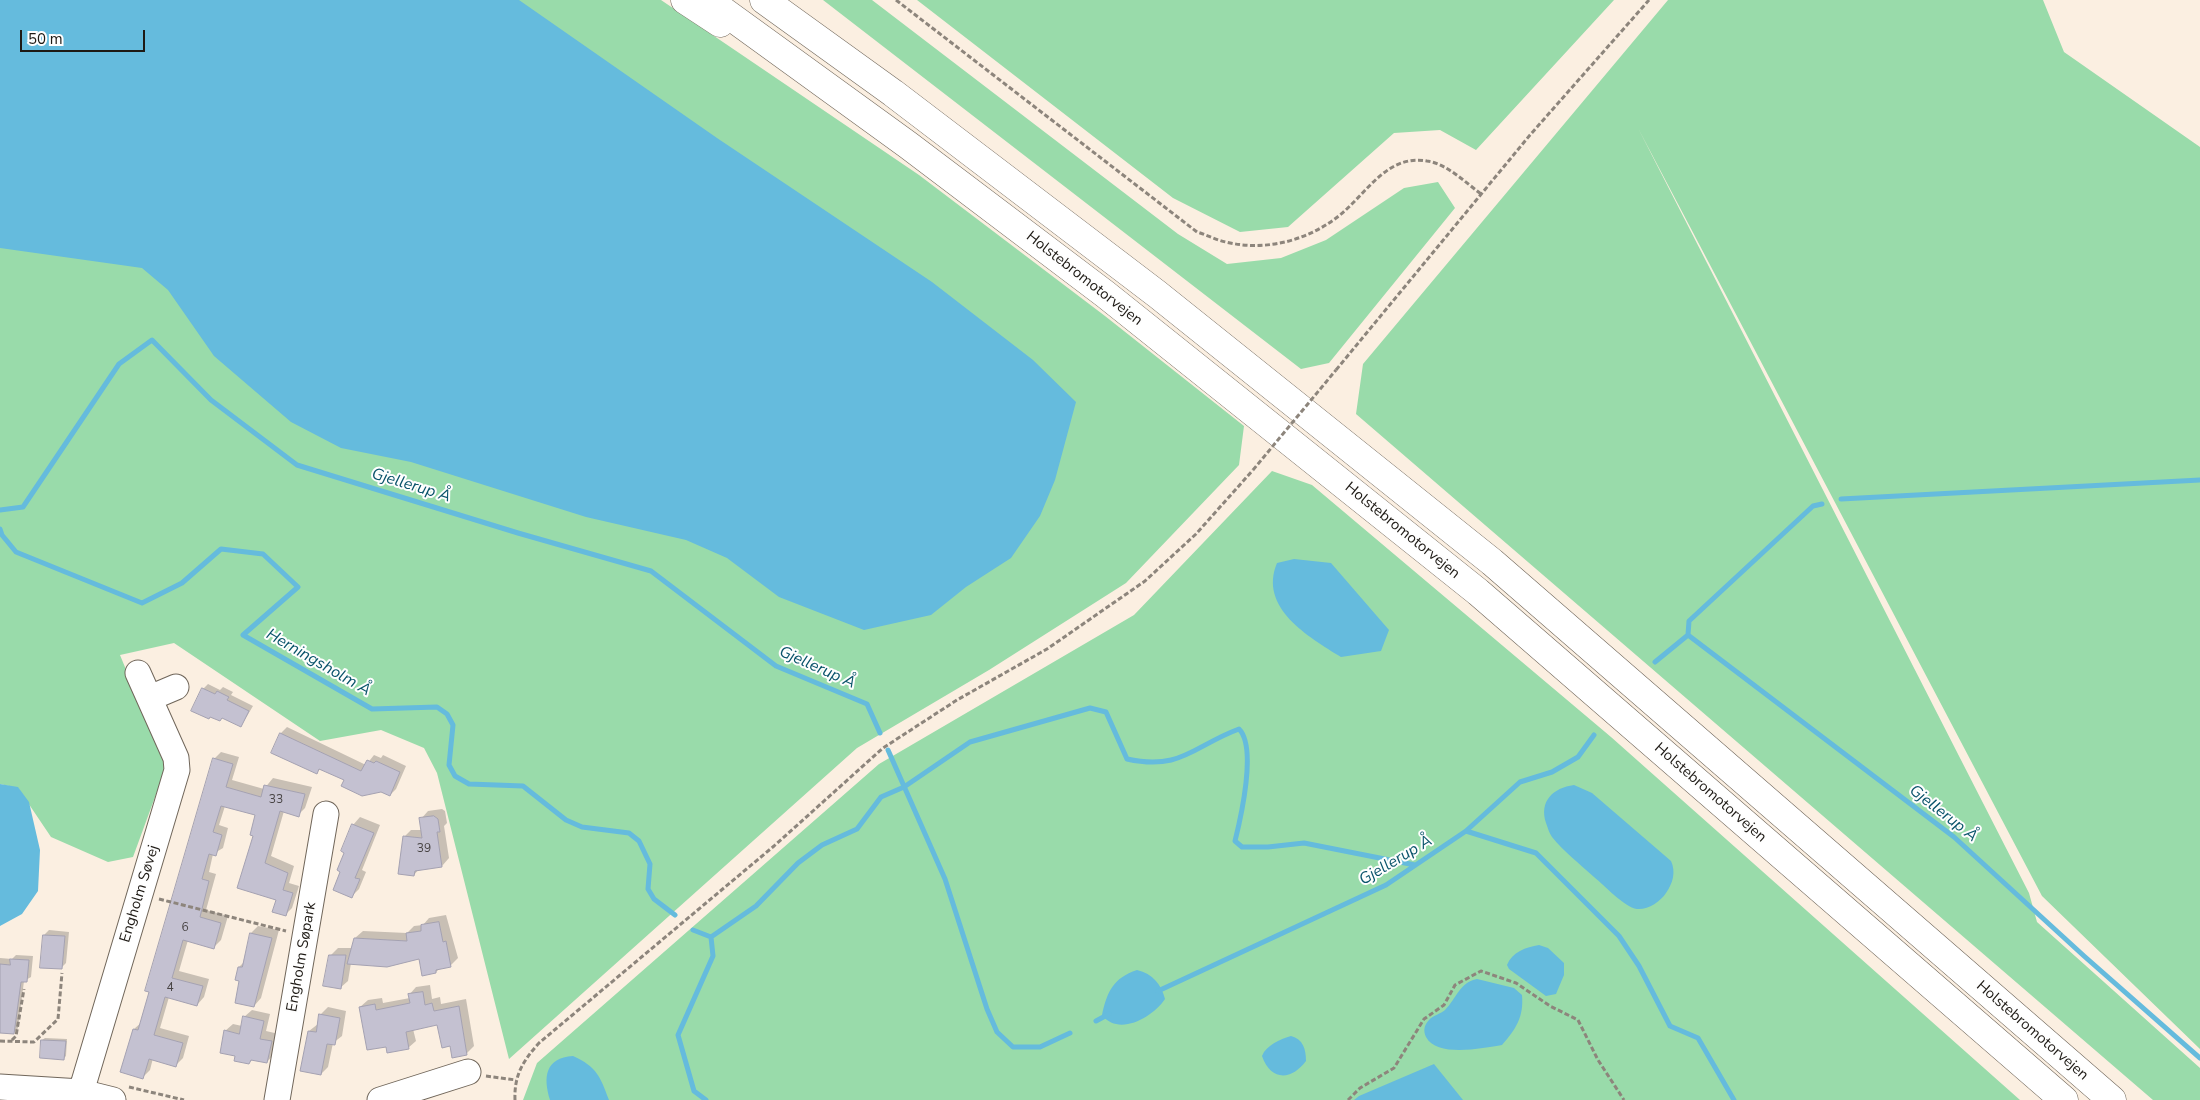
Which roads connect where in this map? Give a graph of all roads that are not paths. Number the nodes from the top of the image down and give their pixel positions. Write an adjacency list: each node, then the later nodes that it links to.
1 (685, 0): 6 (highway)
2 (708, 0): 6 (highway, Holstebromotorvejen)
3 (764, 0): 5 (highway, Holstebromotorvejen)
4 (779, 0): 5 (highway)
5 (892, 93): 18 (highway, Holstebromotorvejen)
6 (908, 145): 17 (highway, Holstebromotorvejen)
7 (138, 673): 9 (street, Engholm Søvej)
8 (176, 687): 9 (street)
9 (150, 698): 13 (street, Engholm Søvej)
10 (326, 814): 15 (street, Engholm Søpark)
11 (468, 1072): 16 (street)
12 (0, 1087): 13 (street)
13 (81, 1092): 14 (street)
14 (113, 1100)
15 (277, 1100)
16 (380, 1100)
17 (2064, 1100)
18 (2112, 1100)

